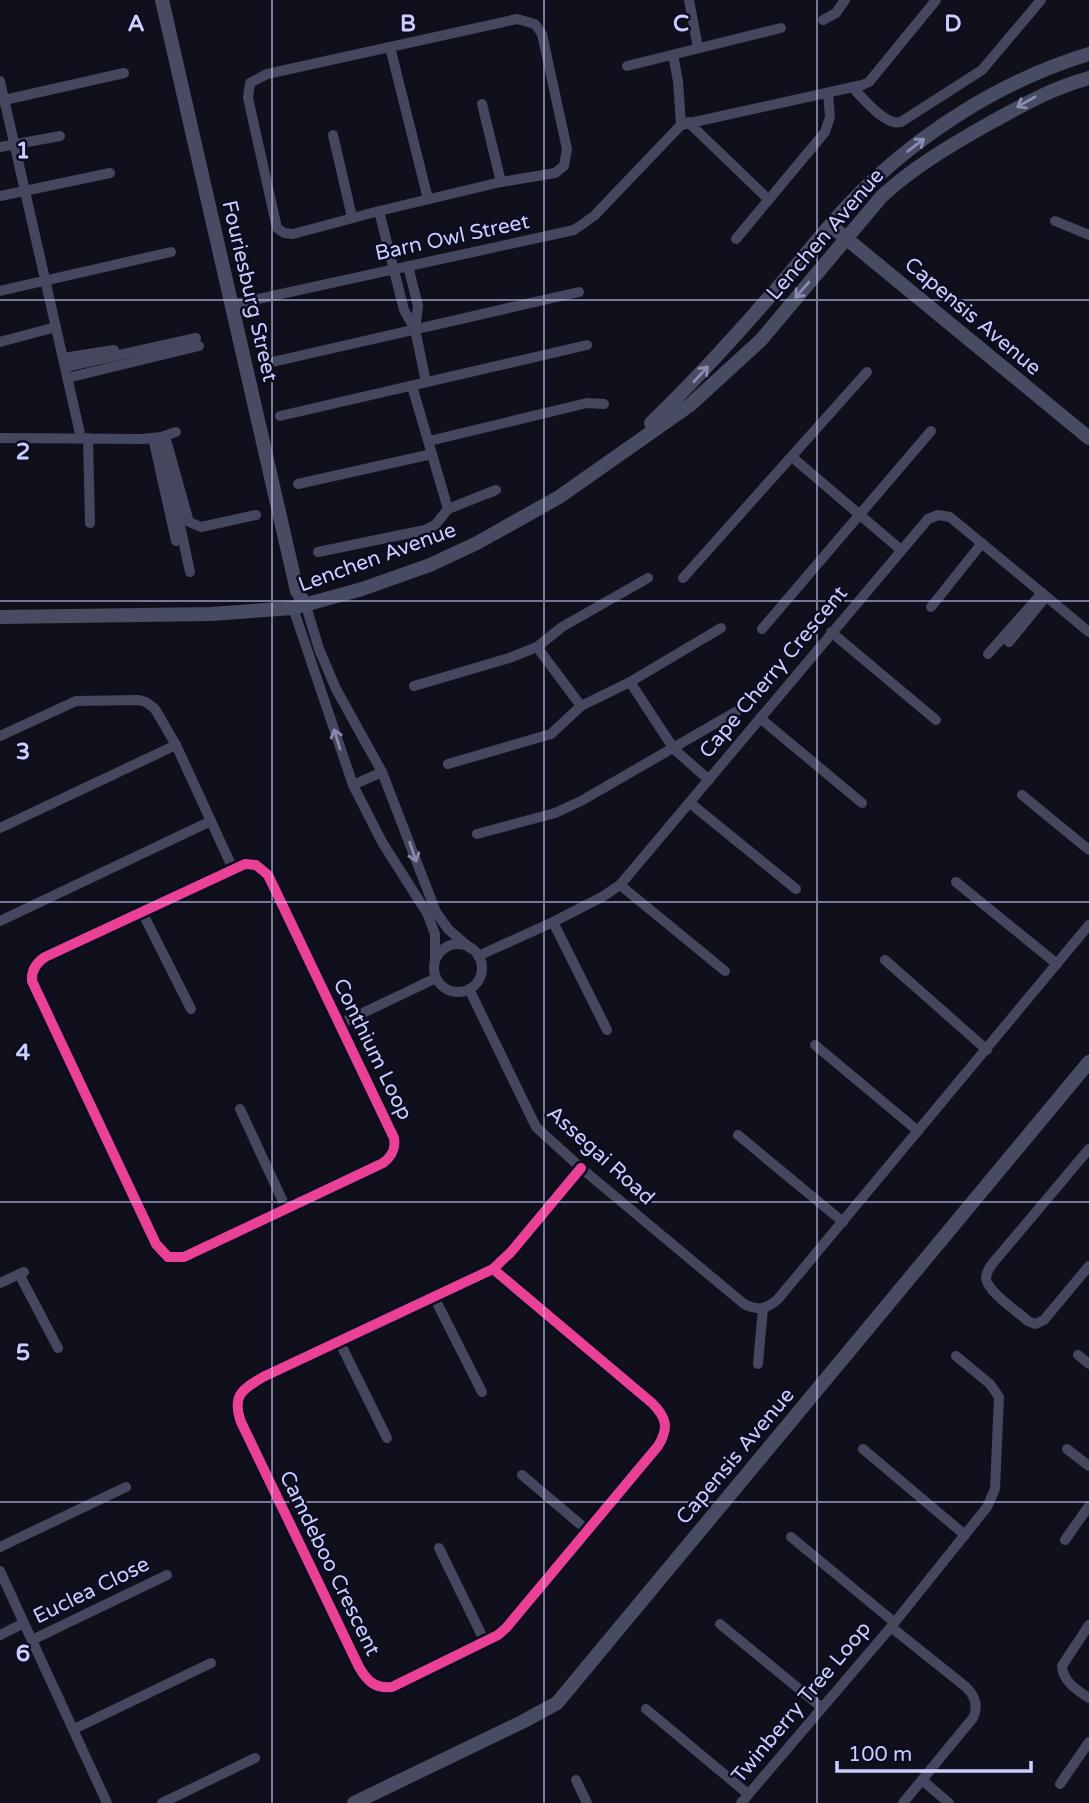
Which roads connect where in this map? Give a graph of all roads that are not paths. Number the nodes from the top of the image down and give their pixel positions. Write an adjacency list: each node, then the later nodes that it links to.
1 (162, 0): 44 (street, Fouriesburg Street)
2 (689, 0): 9 (street)
3 (845, 0): 6 (street)
4 (936, 0): 16 (street)
5 (1041, 0): 16 (street)
6 (823, 20)
7 (781, 28): 9 (street)
8 (390, 47): 26 (street); 29 (street); 32 (street)
9 (698, 48): 11 (street)
10 (1089, 54): 34 (street, Lenchen Avenue, one-way to 10)
11 (673, 55): 12 (street); 20 (street)
12 (627, 66)
13 (124, 73): 18 (street)
14 (1089, 78): 36 (street, Lenchen Avenue, one-way to 36)
15 (0, 81): 18 (street)
16 (852, 87): 17 (street)
17 (828, 93): 20 (street); 30 (street)
18 (2, 101): 23 (street)
19 (482, 104): 26 (street)
20 (684, 124): 30 (street); 39 (street, Barn Owl Street)
21 (333, 135): 32 (street)
22 (60, 136): 23 (street)
23 (14, 144): 24 (street); 27 (street)
24 (0, 146)
25 (110, 173): 27 (street)
26 (501, 183): 29 (street)
27 (24, 191): 28 (street); 41 (street)
28 (0, 196)
29 (428, 199): 31 (street)
30 (768, 199): 37 (street)
31 (379, 211): 32 (street); 40 (street)
32 (352, 217)
33 (1055, 221): 35 (street)
34 (831, 226): 36 (street, Capensis Avenue); 65 (street, Lenchen Avenue, one-way to 34)
35 (1089, 235)
36 (847, 238): 62 (street, Capensis Avenue); 65 (street, Lenchen Avenue, one-way to 65)
37 (736, 239)
38 (171, 252): 41 (street)
39 (408, 266): 40 (street, Barn Owl Street); 46 (street)
40 (393, 269): 44 (street, Barn Owl Street); 46 (street)
41 (45, 280): 42 (street); 45 (street)
42 (0, 291)
43 (579, 292): 46 (street)
44 (231, 305): 81 (street, Fouriesburg Street)
45 (55, 327): 47 (street); 50 (street)
46 (415, 329): 51 (street); 54 (street)
47 (0, 341)
48 (587, 345): 54 (street)
49 (115, 350): 50 (street)
50 (64, 362): 53 (street); 53 (street)
51 (268, 363)
52 (867, 372): 66 (street)
53 (67, 378): 61 (street)
54 (426, 382): 55 (street)
55 (412, 386): 57 (street); 63 (street)
56 (604, 404): 63 (street)
57 (280, 416)
58 (931, 432): 71 (street)
59 (164, 436): 61 (street); 70 (street); 73 (street); 77 (street)
60 (0, 438): 61 (street)
61 (84, 438): 72 (street)
62 (1089, 438)
63 (429, 441): 64 (street)
64 (432, 454): 67 (street); 69 (street)
65 (618, 456): 81 (street, Lenchen Avenue)
66 (792, 457): 71 (street); 79 (street)
67 (298, 484)
68 (496, 490): 69 (street)
69 (448, 509): 76 (street)
70 (256, 515)
71 (859, 516): 75 (street); 85 (street)
72 (90, 523)
73 (176, 541)
74 (982, 543): 75 (street, Cape Cherry Crescent); 80 (street, Cape Cherry Crescent); 82 (street)
75 (901, 550): 86 (street, Cape Cherry Crescent)
76 (318, 552)
77 (190, 572)
78 (648, 578): 89 (street)
79 (683, 578)
80 (1044, 595): 87 (street, Cape Cherry Crescent); 88 (street); 90 (street)
81 (300, 607): 83 (street, Lenchen Avenue); 101 (street); 103 (street, one-way to 81)
82 (932, 607)
83 (0, 617)
84 (721, 628): 91 (street)
85 (762, 629)
86 (831, 632): 95 (street, Cape Cherry Crescent); 96 (street)
87 (1089, 632)
88 (1009, 642)
89 (537, 647): 92 (street); 93 (street)
90 (988, 654)
91 (631, 681): 93 (street); 99 (street)
92 (414, 686)
93 (581, 706): 100 (street)
94 (737, 711): 99 (street)
95 (760, 718): 102 (street, Cape Cherry Crescent); 106 (street)
96 (936, 720)
97 (0, 736): 98 (street)
98 (176, 745): 107 (street); 108 (street)
99 (674, 749): 102 (street); 109 (street)
100 (448, 764)
101 (382, 772): 103 (street); 119 (street, one-way to 119)
102 (709, 780): 105 (street, Cape Cherry Crescent)
103 (353, 785): 121 (street)
104 (1022, 795): 110 (street)
105 (690, 803): 113 (street, Cape Cherry Crescent); 114 (street)
106 (862, 803)
107 (211, 821): 111 (street); 116 (street)
108 (0, 828)
109 (477, 834)
110 (1089, 850)
111 (233, 869): 115 (street, Conthium Loop); 128 (street, Conthium Loop)
112 (956, 882): 123 (street)
113 (620, 885): 117 (street, Cape Cherry Crescent); 124 (street)
114 (796, 889)
115 (142, 912): 127 (street); 138 (street, Conthium Loop)
116 (0, 920)
117 (554, 922): 120 (street, Cape Cherry Crescent); 129 (street)
118 (1089, 925): 123 (street)
119 (470, 948): 120 (street); 121 (street)
120 (478, 956): 126 (street)
121 (435, 960): 125 (street)
122 (886, 960): 131 (street)
123 (1057, 964): 131 (street)
124 (725, 971)
125 (436, 978): 126 (street); 128 (street, Conthium Loop)
126 (469, 989): 137 (street, Assegai Road)
127 (191, 1009)
128 (340, 1024): 138 (street, Conthium Loop)
129 (607, 1030)
130 (815, 1045): 134 (street)
131 (987, 1050): 134 (street)
132 (1089, 1062): 187 (street, Capensis Avenue)
133 (240, 1109): 138 (street)
134 (918, 1131): 139 (street)
135 (738, 1135): 139 (street)
136 (1089, 1149): 140 (street)
137 (581, 1168): 141 (street, Camdeboo Crescent); 144 (street, Assegai Road)
138 (286, 1208)
139 (843, 1222): 144 (street)
140 (1089, 1266)
141 (493, 1269): 143 (street, Camdeboo Crescent); 159 (street, Camdeboo Crescent)
142 (0, 1283): 146 (street)
143 (434, 1297): 145 (street, Camdeboo Crescent); 151 (street)
144 (760, 1309): 149 (street)
145 (339, 1341): 152 (street); 173 (street, Camdeboo Crescent)
146 (58, 1348)
147 (956, 1356): 160 (street, Twinberry Tree Loop)
148 (1078, 1356): 150 (street)
149 (758, 1364)
150 (1089, 1364)
151 (482, 1392)
152 (387, 1438)
153 (863, 1449): 160 (street)
154 (1068, 1449): 155 (street)
155 (1089, 1466)
156 (522, 1475): 159 (street)
157 (126, 1487): 163 (street)
158 (1089, 1506): 162 (street)
159 (587, 1530): 173 (street, Camdeboo Crescent)
160 (965, 1535): 169 (street, Twinberry Tree Loop)
161 (791, 1537): 169 (street)
162 (1065, 1540)
163 (0, 1547)
164 (439, 1548): 173 (street)
165 (0, 1571): 167 (street)
166 (167, 1575): 172 (street, Euclea Close)
167 (24, 1623): 171 (street); 172 (street)
168 (720, 1624): 176 (street)
169 (892, 1624): 176 (street, Twinberry Tree Loop); 182 (street, Twinberry Tree Loop)
170 (1089, 1625): 175 (street)
171 (0, 1635)
172 (33, 1640): 178 (street)
173 (485, 1642)
174 (211, 1663): 178 (street)
175 (1089, 1698)
176 (821, 1707): 184 (street, Twinberry Tree Loop)
177 (646, 1709): 184 (street)
178 (74, 1729): 185 (street)
179 (1089, 1742): 183 (street)
180 (255, 1758): 186 (street)
181 (576, 1780): 188 (street)
182 (922, 1780): 190 (street, Twinberry Tree Loop); 191 (street)
183 (1060, 1784)
184 (748, 1794): 189 (street, Twinberry Tree Loop)
185 (107, 1803)
186 (162, 1803)
187 (354, 1803)
188 (587, 1803)
189 (741, 1803)
190 (903, 1803)
191 (949, 1803)

